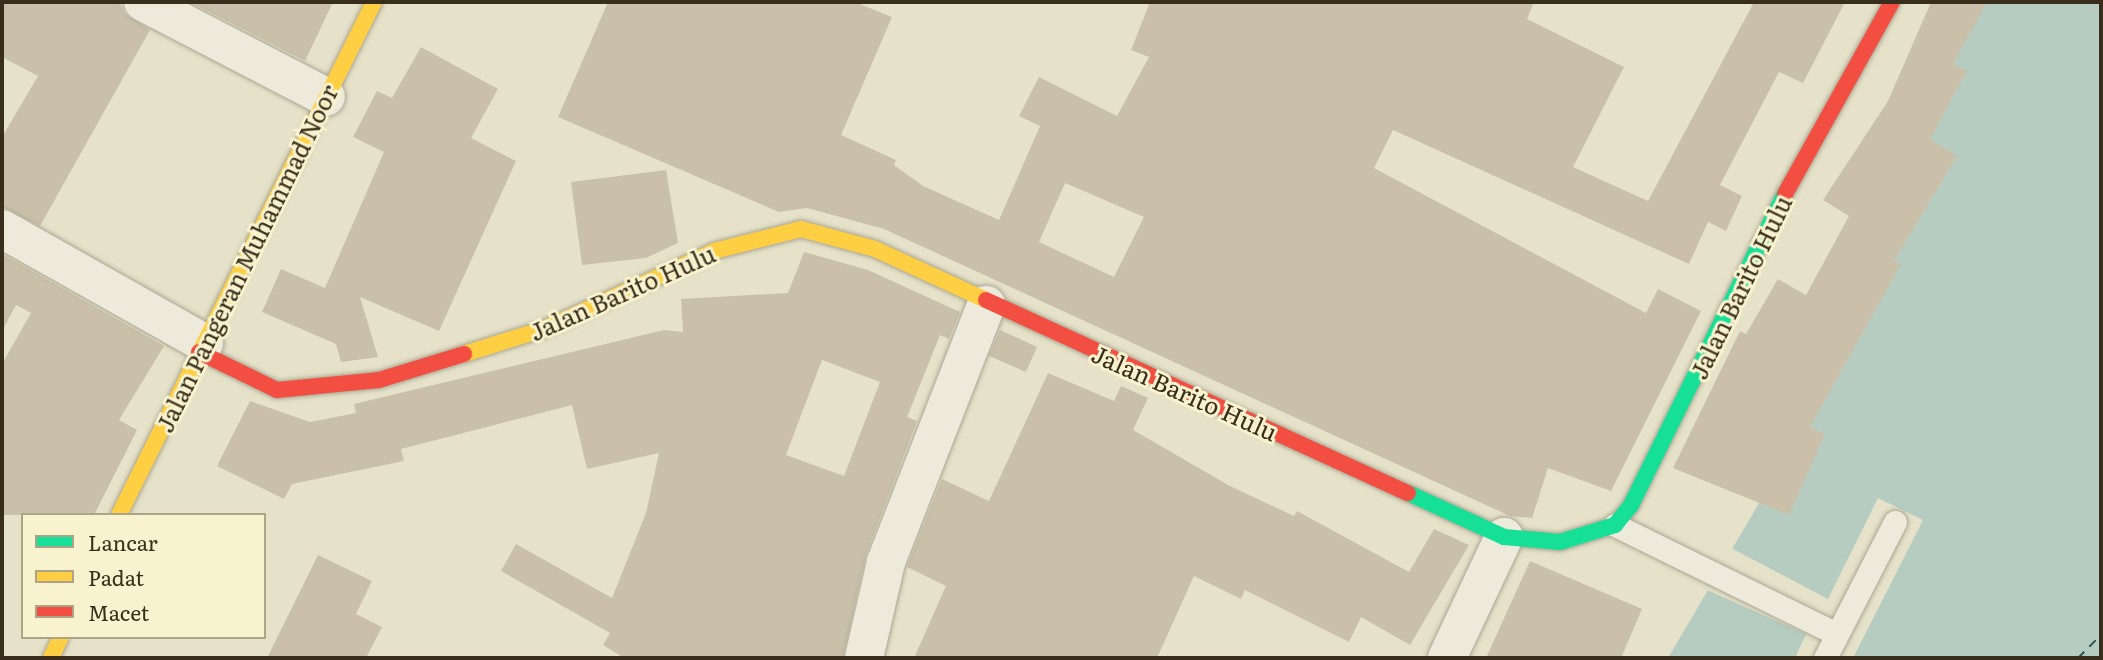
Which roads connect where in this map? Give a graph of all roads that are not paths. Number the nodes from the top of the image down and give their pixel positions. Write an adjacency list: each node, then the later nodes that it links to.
1 (143, 2): 4 (street)
2 (374, 2): 4 (street, Jalan Pangeran Muhammad Noor)
3 (1892, 2): 10 (street, Jalan Barito Hulu)
4 (326, 97): 7 (street, Jalan Pangeran Muhammad Noor)
5 (2, 229): 7 (street)
6 (986, 305): 7 (street, Jalan Barito Hulu); 11 (street, Jalan Barito Hulu); 15 (street)
7 (202, 347): 8 (street, Jalan Pangeran Muhammad Noor)
8 (120, 513)
9 (1895, 522): 12 (lane)
10 (1615, 524): 11 (street, Jalan Barito Hulu); 12 (lane)
11 (1504, 537): 16 (street)
12 (1837, 634): 17 (lane)
13 (60, 639): 14 (street)
14 (51, 658)
15 (864, 658)
16 (1447, 658)
17 (1825, 658)

